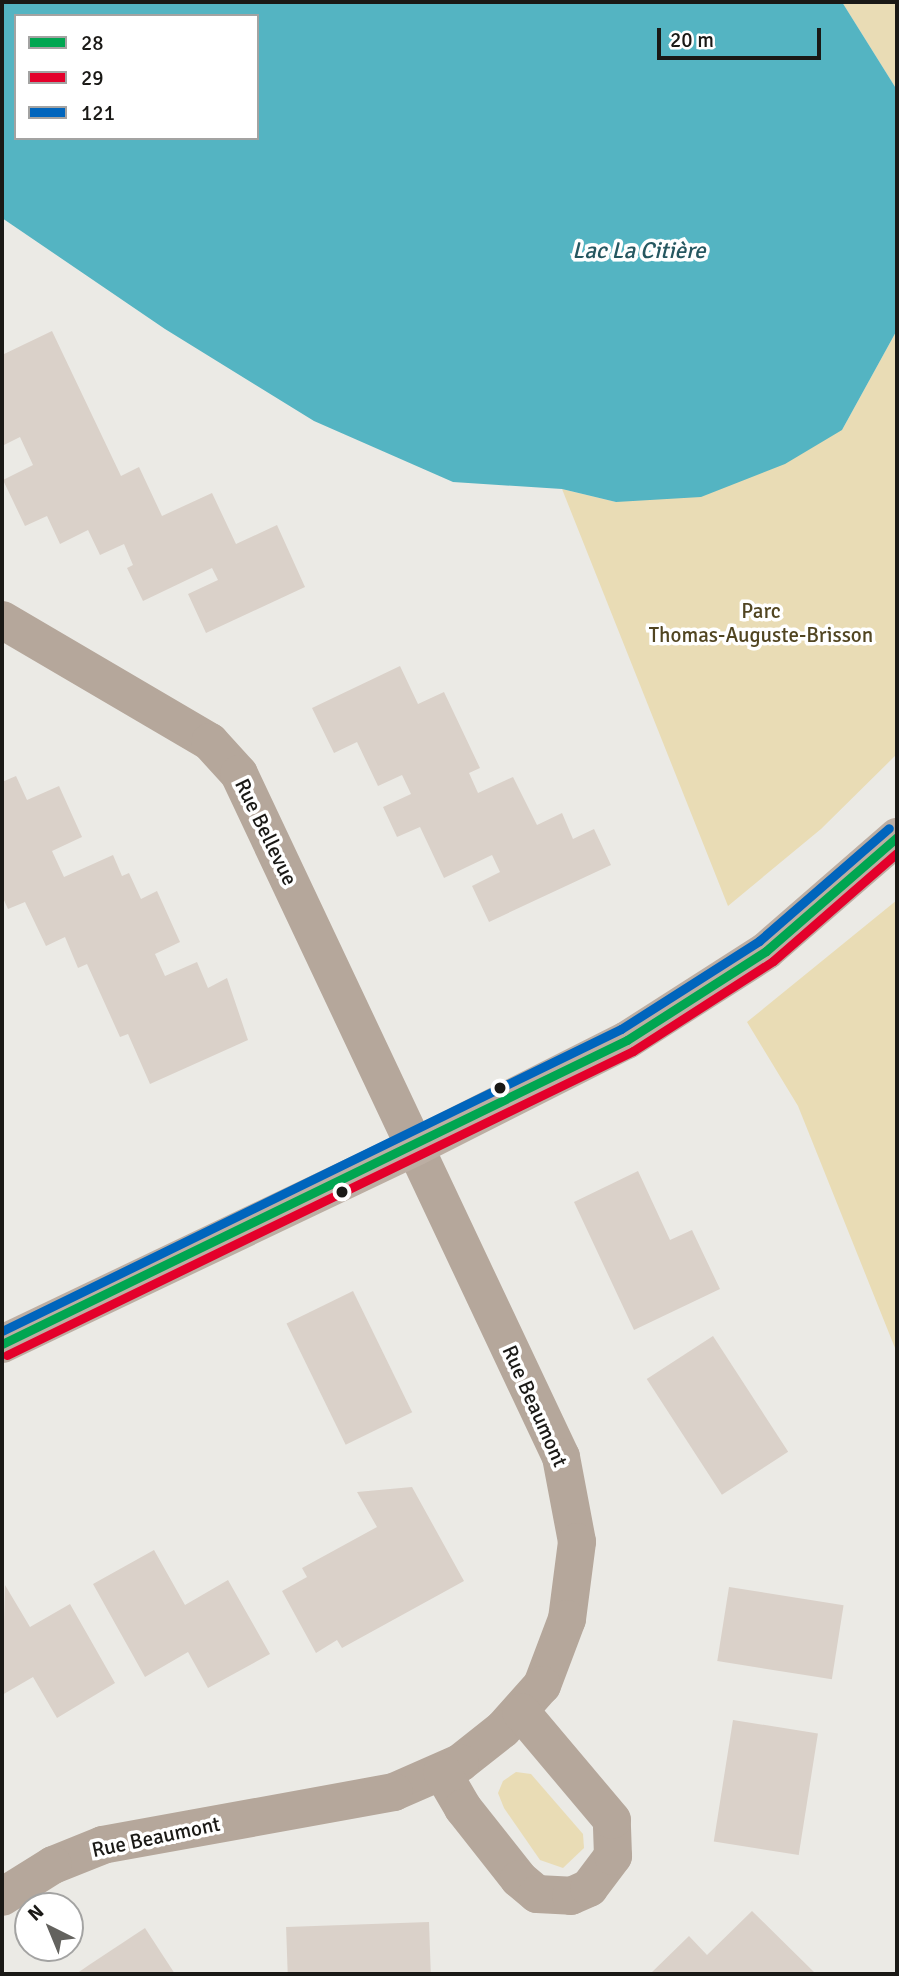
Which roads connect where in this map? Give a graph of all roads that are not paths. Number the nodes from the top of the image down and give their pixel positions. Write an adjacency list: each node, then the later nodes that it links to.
1 (2, 620): 3 (street, Rue Bellevue)
2 (897, 837): 3 (street)
3 (415, 1147): 4 (street); 5 (street, Rue Beaumont)
4 (2, 1344)
5 (521, 1712): 6 (street, Rue Beaumont); 6 (street)
6 (442, 1772): 7 (street, Rue Beaumont)
7 (2, 1897)

